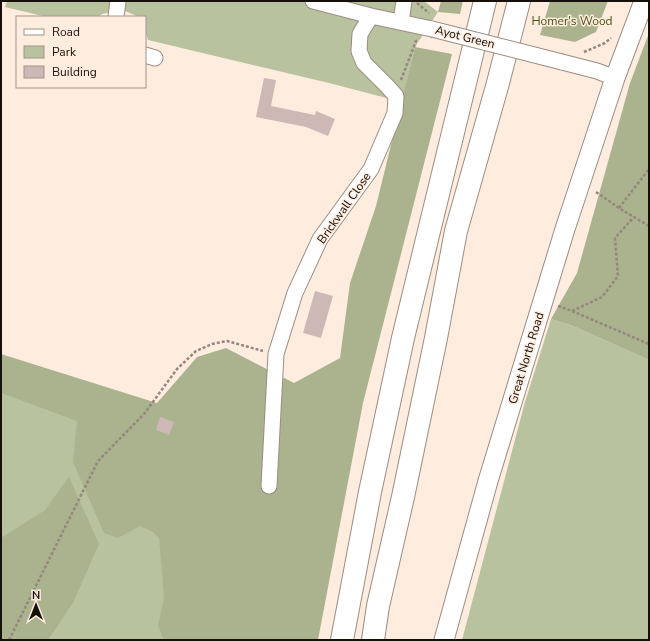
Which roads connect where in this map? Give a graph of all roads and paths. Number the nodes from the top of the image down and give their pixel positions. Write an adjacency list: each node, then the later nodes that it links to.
1 (118, 1): 9 (street)
2 (313, 1): 10 (street, Ayot Green)
3 (404, 1): 11 (street)
4 (415, 1): 8 (path)
5 (485, 1): 28 (highway)
6 (519, 1): 29 (highway)
7 (644, 1): 15 (main road, Great North Road)
8 (430, 14)
9 (116, 16)
10 (371, 16): 11 (street, Ayot Green); 16 (street)
11 (401, 22): 13 (street, Ayot Green)
12 (615, 33): 14 (path)
13 (427, 35): 15 (street, Ayot Green, bridge); 16 (path)
14 (580, 53)
15 (616, 78): 30 (main road, Great North Road)
16 (396, 96): 25 (street, Brickwall Close)
17 (649, 169): 19 (path)
18 (596, 192): 19 (path)
19 (619, 208): 20 (path)
20 (634, 217): 21 (path); 23 (path)
21 (649, 226)
22 (558, 306): 23 (path)
23 (572, 311): 24 (path)
24 (649, 344)
25 (276, 354): 26 (street, Brickwall Close); 27 (path)
26 (269, 486)
27 (9, 640)
28 (342, 640)
29 (373, 640)
30 (444, 640)

